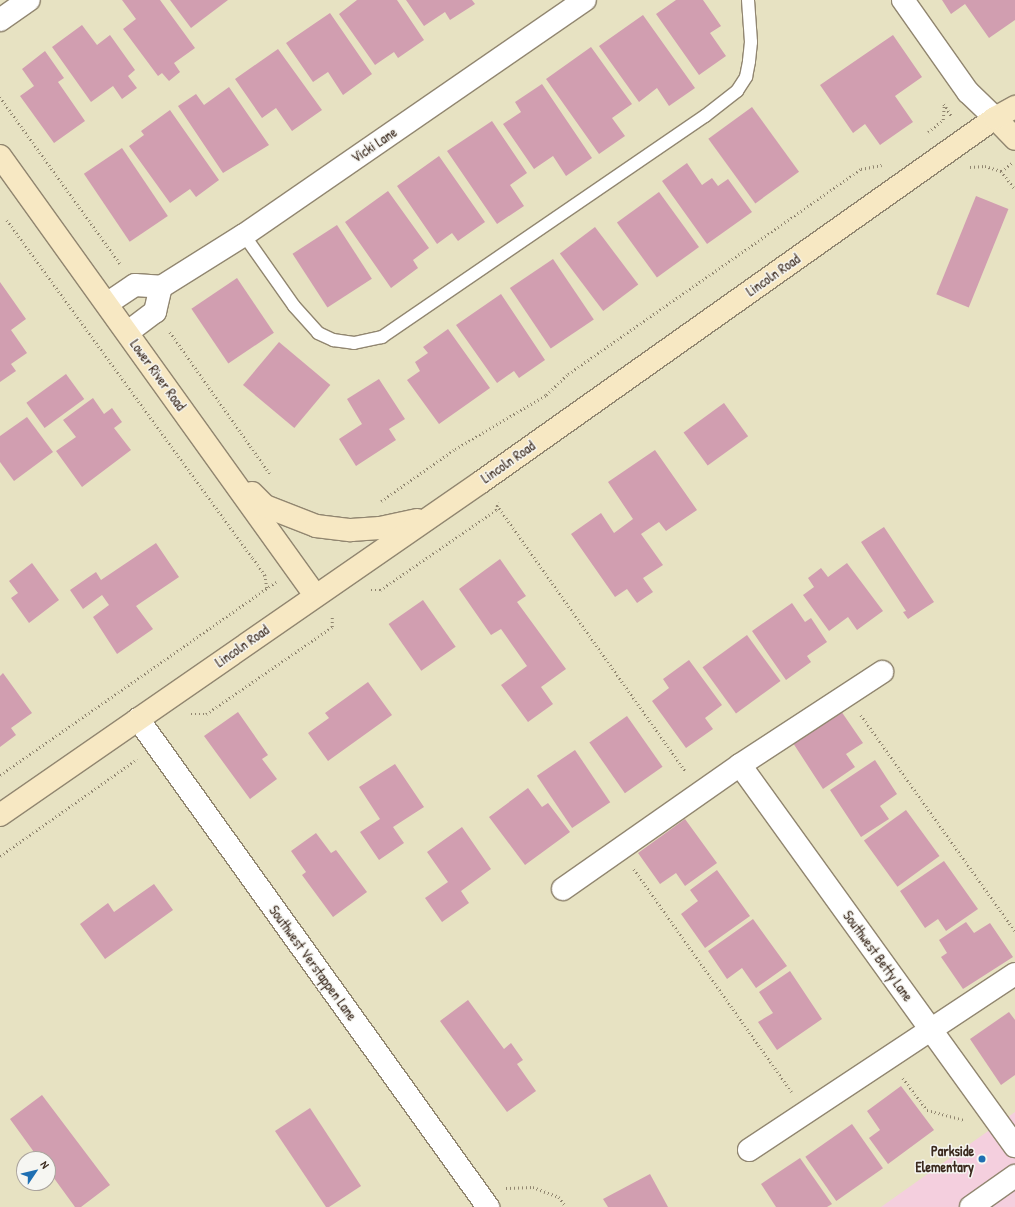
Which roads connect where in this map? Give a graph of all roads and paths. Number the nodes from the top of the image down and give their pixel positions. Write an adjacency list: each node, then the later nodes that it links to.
1 (29, 0): 5 (street)
2 (586, 0): 17 (street, Vicki Lane)
3 (748, 0): 17 (lane)
4 (903, 0): 7 (street)
5 (0, 20)
6 (1015, 107): 7 (street, Lincoln Road)
7 (995, 118): 9 (street, Lincoln Road); 10 (street)
8 (926, 134): 9 (path)
9 (966, 138): 14 (path); 24 (street, Lincoln Road)
10 (1015, 139)
11 (0, 156): 19 (street, Lower River Road)
12 (1015, 161): 15 (path)
13 (886, 162): 23 (path)
14 (985, 166)
15 (1001, 171)
16 (7, 220): 26 (path)
17 (244, 235): 18 (street, Vicki Lane)
18 (161, 287): 19 (street); 20 (street)
19 (108, 303): 20 (street, Lower River Road)
20 (128, 332): 21 (street, Lower River Road)
21 (224, 466): 24 (street); 25 (street, Lower River Road)
22 (497, 505): 33 (path)
23 (374, 506)
24 (428, 518): 27 (street, Lincoln Road)
25 (298, 568): 26 (path); 27 (street, Lower River Road)
26 (267, 588): 32 (path)
27 (316, 594): 30 (street, Lincoln Road)
28 (882, 672): 29 (street)
29 (846, 695): 31 (street); 37 (path)
30 (138, 719): 34 (street, Lincoln Road); 46 (street, Southwest Verstappen Lane)
31 (740, 766): 33 (street); 39 (street, Southwest Betty Lane)
32 (0, 775)
33 (701, 793): 35 (street)
34 (0, 815)
35 (620, 849): 36 (street); 41 (path)
36 (563, 889)
37 (1015, 931)
38 (1015, 974): 39 (street)
39 (930, 1028): 40 (street); 43 (street, Southwest Betty Lane)
40 (864, 1073): 41 (street); 42 (path)
41 (806, 1112): 44 (street)
42 (969, 1121)
43 (1015, 1146)
44 (749, 1150)
45 (1015, 1176): 47 (street)
46 (488, 1207)
47 (971, 1207)

